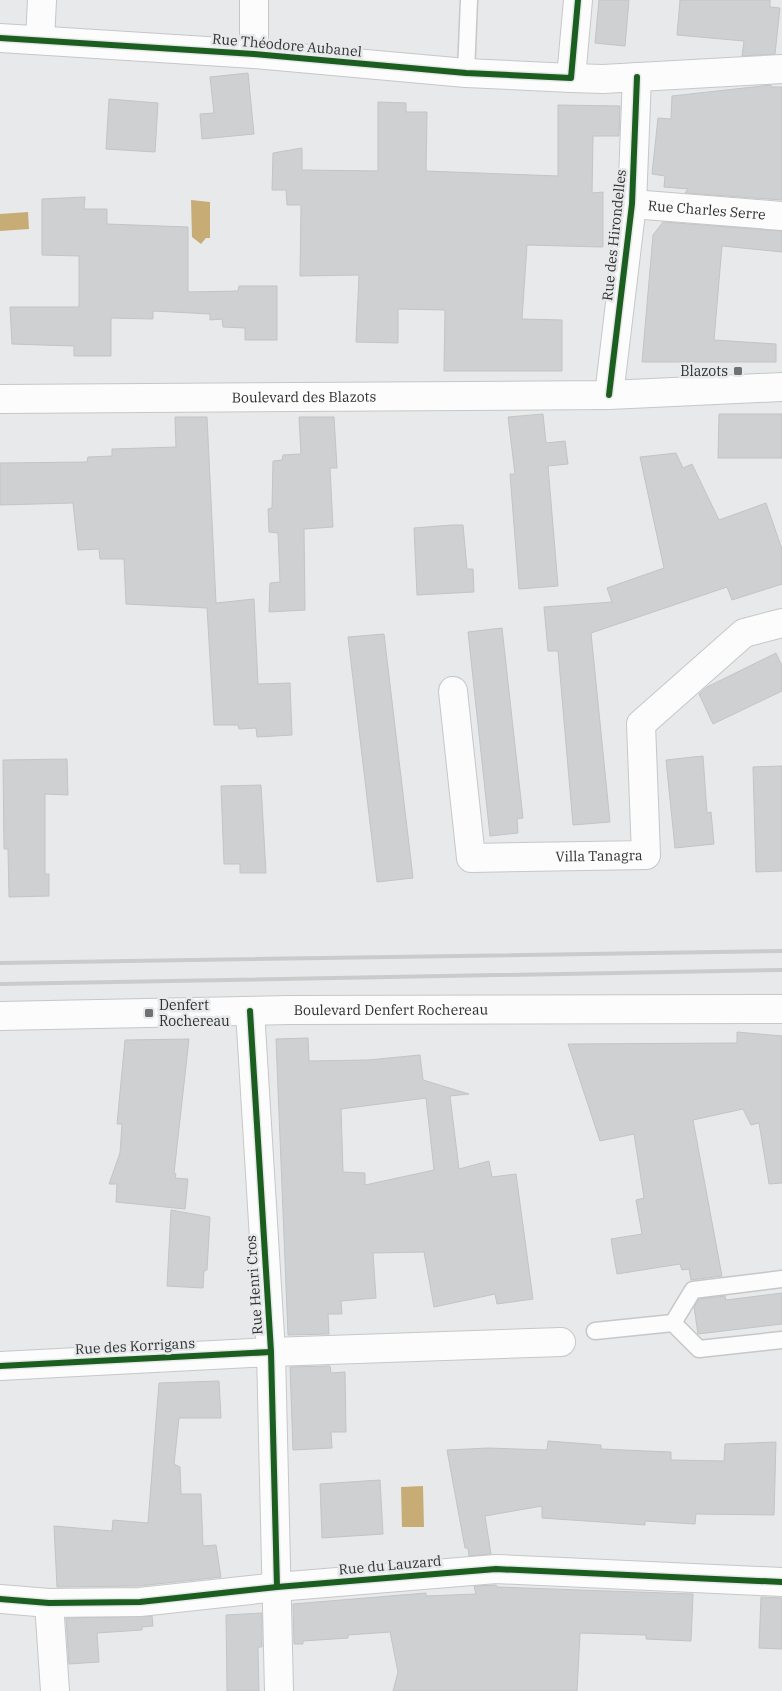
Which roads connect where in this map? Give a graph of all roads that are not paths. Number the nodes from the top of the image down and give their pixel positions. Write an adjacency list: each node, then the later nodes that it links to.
1 (42, 0): 6 (street)
2 (254, 0): 7 (street)
3 (470, 0): 9 (lane)
4 (578, 0): 11 (street)
5 (0, 38): 6 (street, Rue Théodore Aubanel)
6 (40, 40): 7 (street, Rue Théodore Aubanel)
7 (254, 54): 9 (street, Rue Théodore Aubanel)
8 (782, 69): 10 (street, Rue Théodore Aubanel)
9 (466, 73): 11 (street, Rue Théodore Aubanel)
10 (637, 77): 11 (street, Rue Théodore Aubanel); 12 (street, Rue des Hirondelles)
11 (571, 78)
12 (632, 204): 13 (street, Rue Charles Serre); 15 (street, Rue des Hirondelles)
13 (782, 216)
14 (782, 387): 15 (street, Boulevard des Blazots)
15 (609, 395): 16 (street, Boulevard des Blazots)
16 (0, 399)
17 (782, 623): 18 (street, Villa Tanagra)
18 (452, 691)
19 (782, 1009): 20 (street, Boulevard Denfert Rochereau)
20 (250, 1011): 21 (street, Boulevard Denfert Rochereau); 27 (street, Rue Henri Cros)
21 (0, 1016)
22 (782, 1279): 23 (lane)
23 (673, 1323): 24 (lane); 25 (lane)
24 (596, 1331)
25 (782, 1340)
26 (561, 1342): 27 (street, Rue des Korrigans)
27 (271, 1352): 28 (street, Rue des Korrigans); 30 (street, Rue Henri Cros)
28 (0, 1366)
29 (782, 1582): 30 (street, Rue du Lauzard)
30 (277, 1587): 32 (street, Rue du Lauzard); 34 (street, Rue Henri Cros)
31 (0, 1599): 32 (street, Rue du Lauzard)
32 (48, 1604): 33 (street)
33 (55, 1691)
34 (279, 1691)

